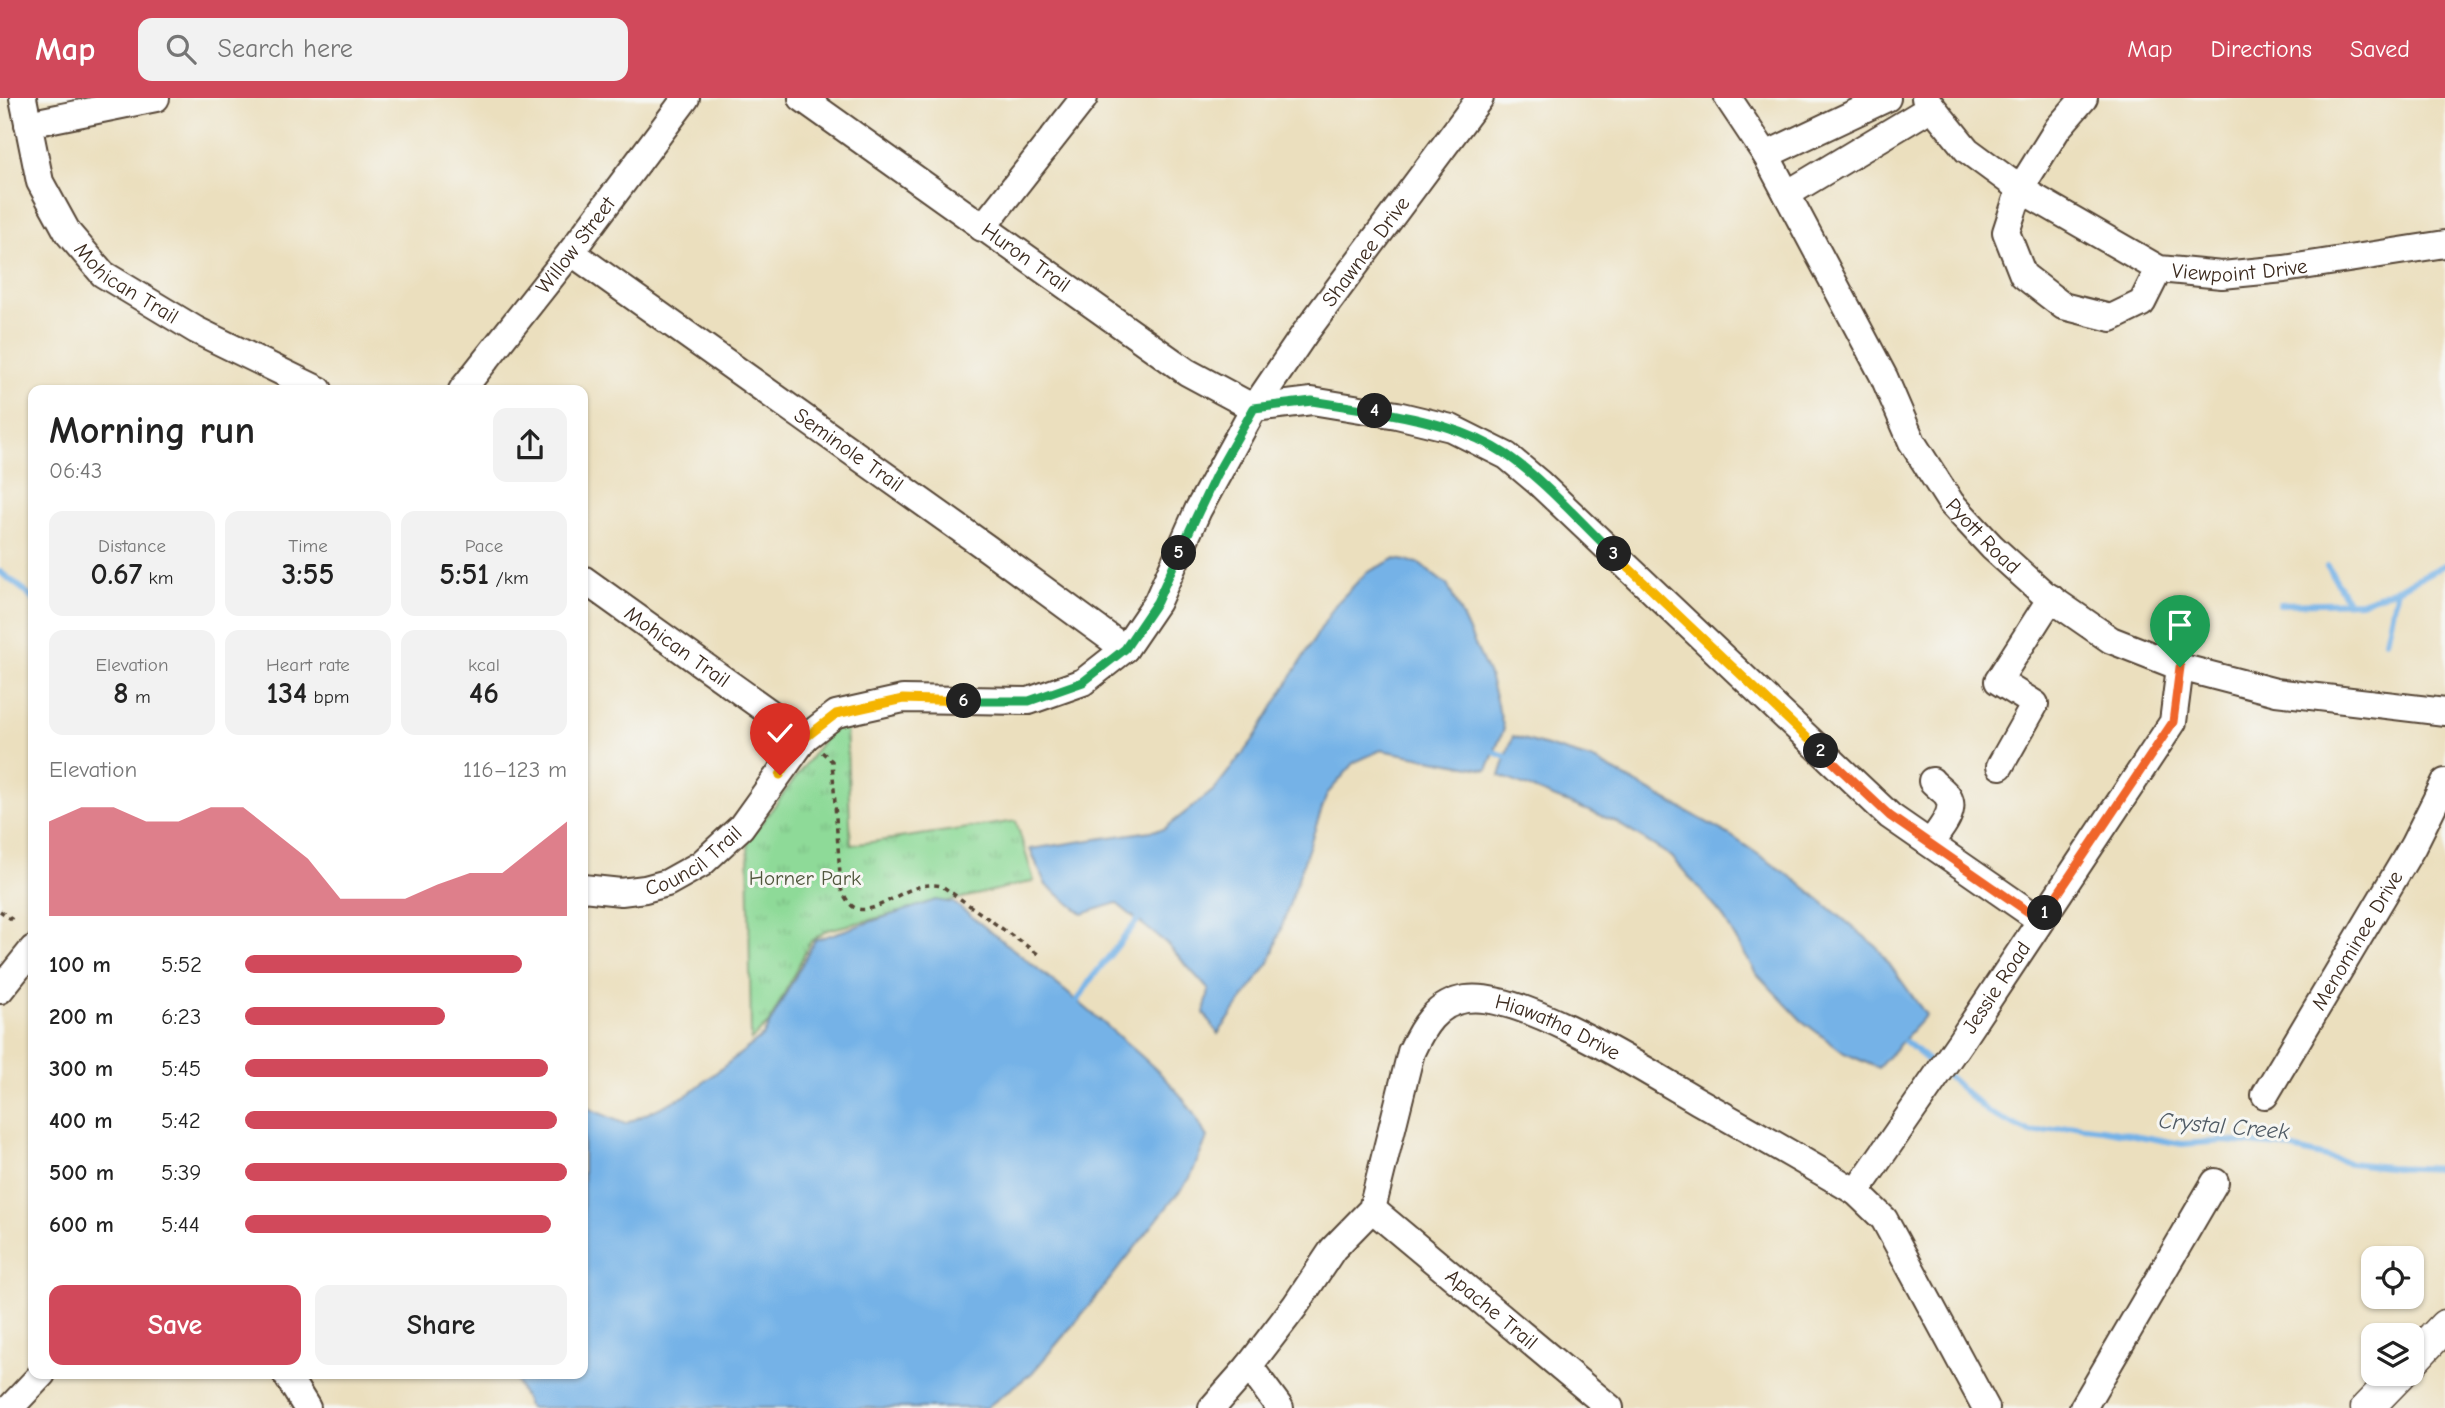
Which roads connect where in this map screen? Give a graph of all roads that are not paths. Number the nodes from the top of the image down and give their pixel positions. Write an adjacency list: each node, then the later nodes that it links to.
1 (23, 98): 11 (street, Mohican Trail)
2 (156, 98): 11 (street)
3 (686, 98): 17 (street, Willow Street)
4 (802, 98): 15 (street, Huron Trail)
5 (1084, 98): 15 (street)
6 (1480, 98): 21 (street, Shawnee Drive)
7 (1728, 98): 12 (street, Pyott Road)
8 (1887, 98): 12 (street)
9 (2084, 98): 13 (street)
10 (1929, 102): 13 (street, Viewpoint Drive); 14 (street)
11 (28, 124): 19 (street, Mohican Trail)
12 (1766, 155): 14 (street, Pyott Road)
13 (2020, 189): 18 (street, Viewpoint Drive); 18 (street)
14 (1787, 194): 23 (street, Pyott Road)
15 (982, 228): 21 (street, Huron Trail)
16 (2445, 244): 18 (street, Viewpoint Drive)
17 (570, 252): 20 (street, Willow Street); 24 (street, Seminole Trail)
18 (2159, 269)
19 (309, 385)
20 (466, 385)
21 (1254, 408): 24 (street, Council Trail); 31 (street)
22 (588, 583): 27 (street, Mohican Trail)
23 (2051, 598): 25 (street, Pyott Road); 28 (street)
24 (1125, 649): 27 (street, Council Trail)
25 (2180, 667): 26 (street, Pyott Road); 33 (street, Jessie Road)
26 (2445, 712)
27 (805, 738): 32 (street, Council Trail)
28 (2000, 766)
29 (1931, 781): 31 (street)
30 (2445, 782): 36 (street, Menominee Drive)
31 (1930, 844): 33 (street)
32 (588, 889)
33 (2040, 920): 38 (street, Jessie Road)
34 (28, 955): 35 (street)
35 (0, 990)
36 (2264, 1095)
37 (2216, 1182): 52 (street)
38 (1856, 1192): 39 (street, Hiawatha Drive); 51 (street, Hiawatha Drive)
39 (1372, 1209): 42 (street); 50 (street, Apache Trail)
40 (2445, 1326): 41 (main road)
41 (2424, 1348)
42 (1250, 1366): 48 (street); 49 (street)
43 (37, 1379): 46 (street)
44 (288, 1379): 47 (street)
45 (2388, 1386): 53 (main road)
46 (10, 1408)
47 (307, 1408)
48 (1212, 1408)
49 (1280, 1408)
50 (1610, 1408)
51 (1986, 1408)
52 (2083, 1408)
53 (2367, 1408)

